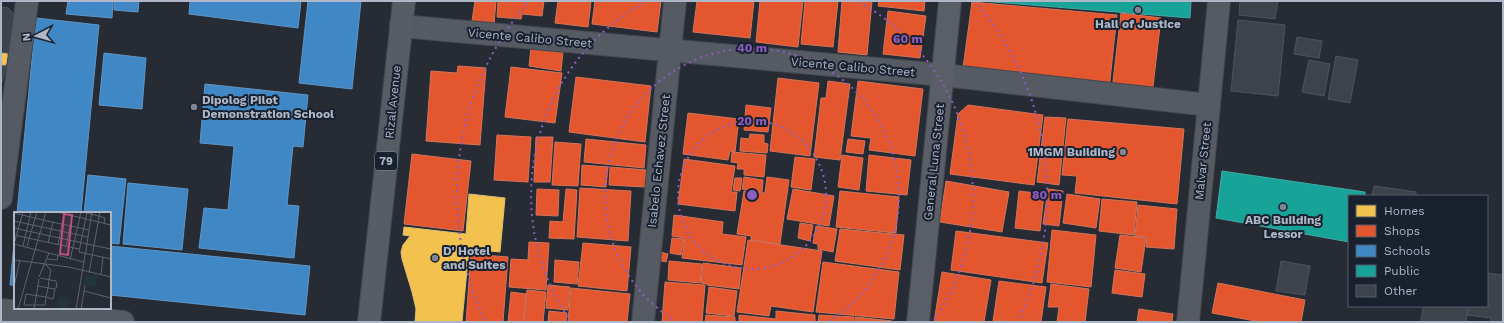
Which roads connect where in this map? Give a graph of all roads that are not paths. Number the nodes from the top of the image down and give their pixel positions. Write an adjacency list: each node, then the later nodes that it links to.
1 (27, 1): 10 (street)
2 (404, 1): 6 (main road, Rizal Avenue / 79)
3 (676, 1): 7 (street, Isabelo Echavez Street)
4 (950, 1): 8 (street, General Luna Street)
5 (1219, 1): 9 (street, Malvar Street)
6 (401, 26): 7 (street, Vicente Calibo Street); 13 (main road, Rizal Avenue / 79)
7 (670, 51): 8 (street, Vicente Calibo Street); 14 (street, Isabelo Echavez Street)
8 (943, 75): 9 (street, Vicente Calibo Street); 15 (street, General Luna Street)
9 (1209, 105): 16 (street, Malvar Street)
10 (1, 198)
11 (1, 310): 12 (street)
12 (123, 322)
13 (369, 322)
14 (643, 322)
15 (918, 322)
16 (1188, 322)

